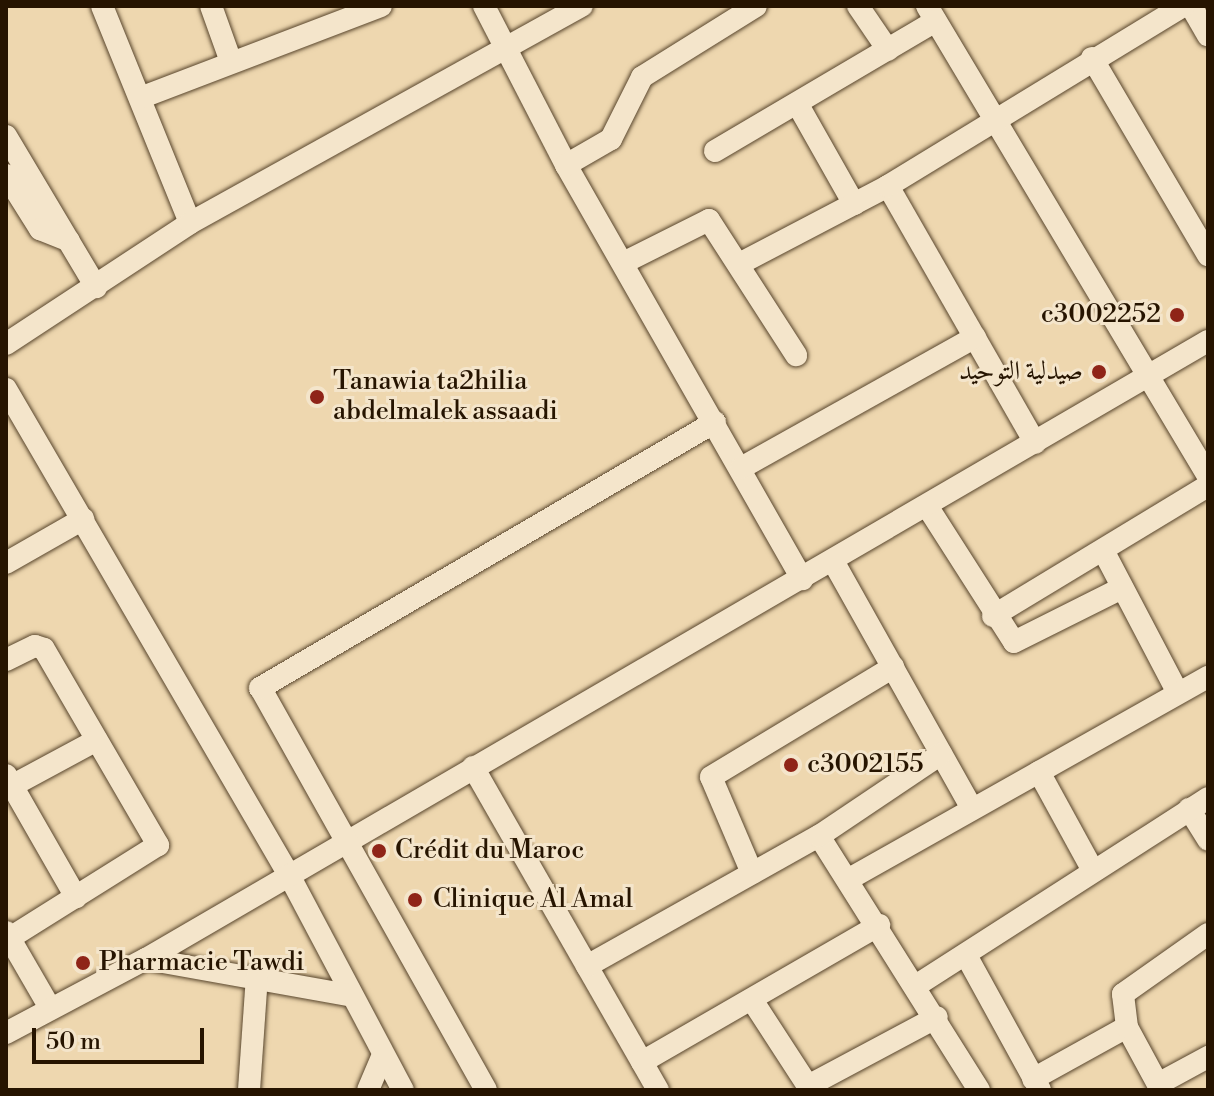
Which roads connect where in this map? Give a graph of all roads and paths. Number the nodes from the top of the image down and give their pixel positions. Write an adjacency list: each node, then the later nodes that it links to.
1 (102, 6): 16 (street)
2 (211, 6): 15 (street)
3 (381, 6): 15 (street)
4 (484, 6): 13 (street)
5 (582, 6): 13 (street)
6 (756, 6): 21 (street)
7 (858, 6): 12 (street)
8 (1183, 6): 14 (street)
9 (1191, 6): 11 (street)
10 (932, 14): 12 (street); 18 (street)
11 (1208, 36)
12 (888, 50): 17 (street)
13 (503, 51): 21 (street); 25 (street)
14 (1092, 58): 18 (street); 27 (street)
15 (231, 62): 16 (street)
16 (140, 98): 25 (street)
17 (798, 105): 20 (street); 24 (street)
18 (992, 120): 23 (street); 35 (street)
19 (6, 136): 26 (street)
20 (715, 151)
21 (566, 165): 28 (street)
22 (6, 175): 26 (street)
23 (888, 186): 24 (street); 31 (street)
24 (854, 204): 29 (street)
25 (190, 223): 30 (street)
26 (69, 241): 30 (street)
27 (1208, 255)
28 (623, 263): 29 (street); 37 (street)
29 (741, 263): 34 (street)
30 (96, 287): 33 (street)
31 (975, 337): 38 (street); 39 (street)
32 (1208, 341): 35 (street)
33 (6, 344)
34 (796, 355)
35 (1152, 375): 38 (street); 40 (street)
36 (6, 389): 43 (street)
37 (715, 422): 39 (street); 63 (street)
38 (1035, 443): 42 (street)
39 (741, 468): 47 (street)
40 (1208, 476)
41 (1208, 486): 44 (street)
42 (927, 506): 45 (street); 49 (street)
43 (83, 519): 46 (street); 66 (street)
44 (1104, 552): 48 (street); 49 (street)
45 (833, 561): 47 (street); 51 (street)
46 (6, 563)
47 (802, 579): 56 (street)
48 (1122, 588): 49 (street); 53 (street)
49 (993, 616)
50 (6, 660): 54 (street)
51 (893, 667): 55 (street); 65 (street)
52 (1208, 677): 53 (street)
53 (1178, 693): 57 (street)
54 (97, 740): 58 (street); 68 (street)
55 (941, 754): 60 (street); 61 (street)
56 (473, 767): 63 (street); 74 (street)
57 (1039, 772): 60 (street); 64 (street)
58 (8, 784): 68 (street)
59 (1199, 804): 62 (street); 64 (street)
60 (972, 809): 67 (street)
61 (819, 836): 65 (street); 67 (street)
62 (1208, 840)
63 (343, 845): 66 (street); 92 (street)
64 (1091, 867): 72 (street)
65 (752, 873): 74 (street)
66 (289, 875): 73 (street); 77 (street)
67 (849, 879): 69 (street)
68 (76, 897): 71 (street)
69 (879, 925): 76 (street); 78 (street)
70 (1208, 934): 81 (street)
71 (8, 935): 79 (street)
72 (967, 957): 76 (street); 87 (street)
73 (146, 959): 75 (street); 79 (street)
74 (587, 966): 85 (street)
75 (257, 977): 77 (street); 89 (street)
76 (917, 985): 80 (street)
77 (349, 995): 83 (street)
78 (754, 1003): 85 (street); 86 (street)
79 (50, 1008): 82 (street)
80 (937, 1017): 86 (street); 94 (street)
81 (1127, 1027): 87 (street); 88 (street)
82 (6, 1033)
83 (383, 1055): 90 (street); 91 (street)
84 (1208, 1057): 88 (street)
85 (642, 1062): 93 (street)
86 (852, 1080)
87 (1036, 1084)
88 (1159, 1087)
89 (249, 1090)
90 (368, 1090)
91 (403, 1090)
92 (486, 1090)
93 (658, 1090)
94 (979, 1090)

